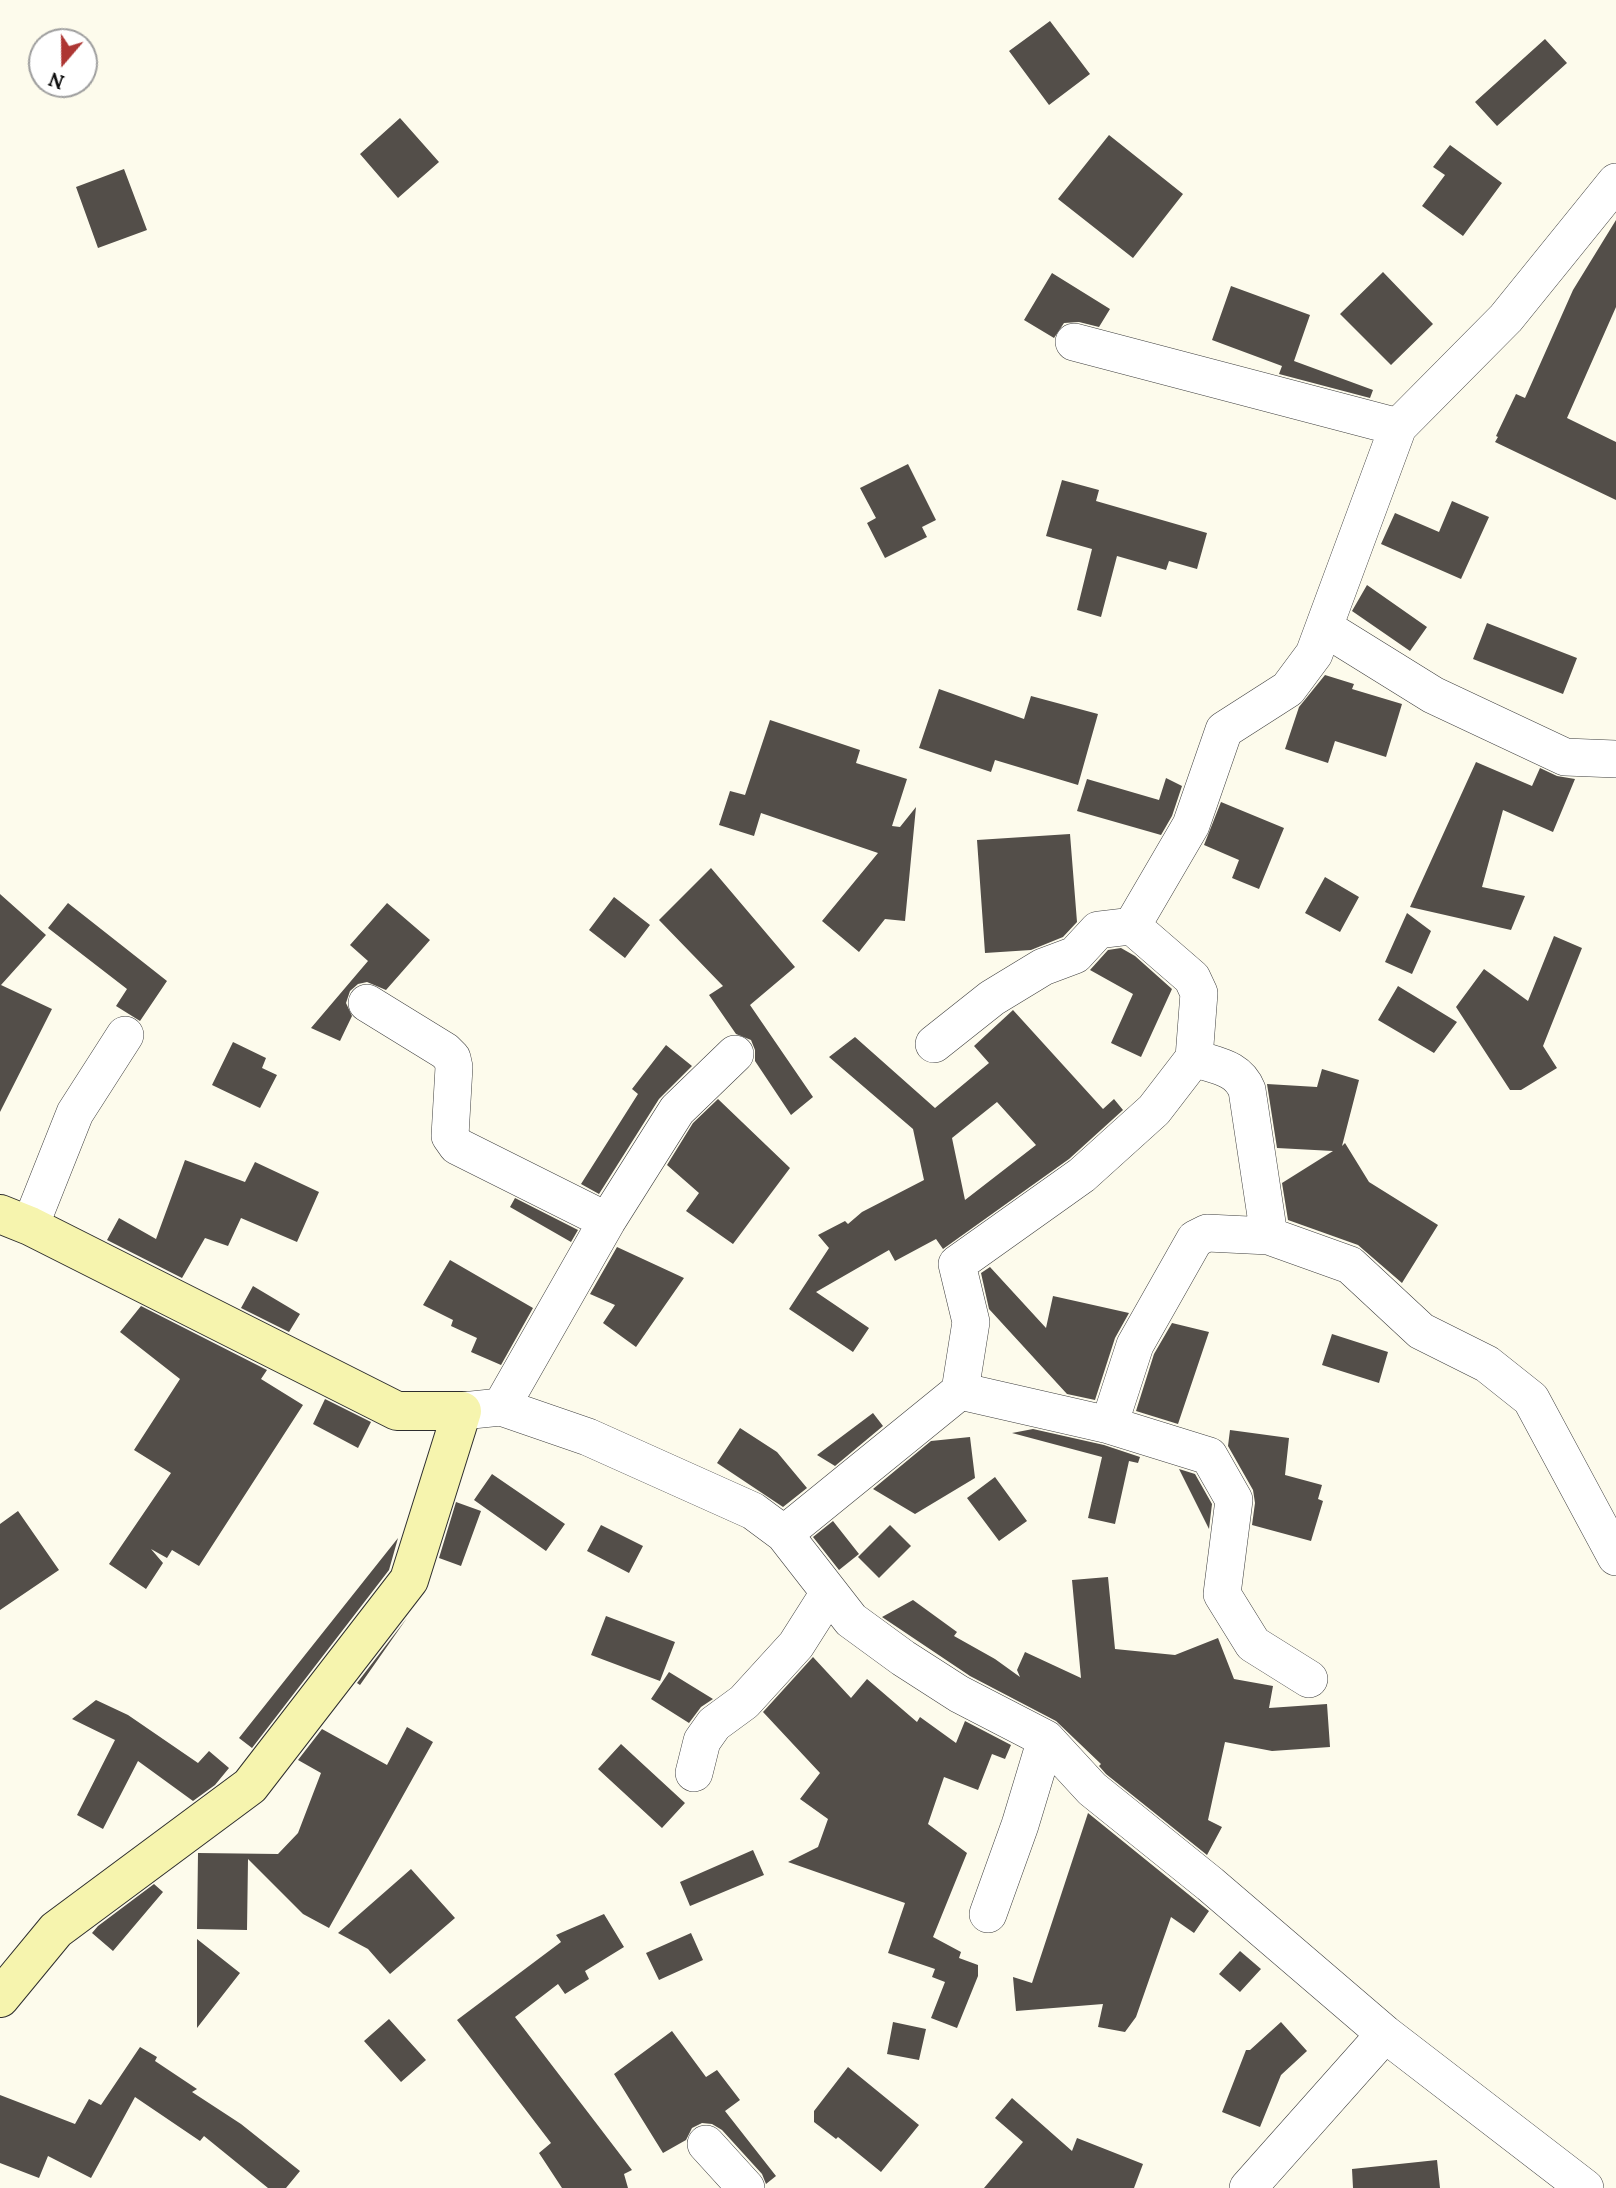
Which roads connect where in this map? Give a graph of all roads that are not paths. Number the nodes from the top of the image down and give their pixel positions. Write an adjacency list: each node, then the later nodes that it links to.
1 (1616, 182): 3 (street)
2 (1074, 342): 3 (street)
3 (1398, 427): 4 (street)
4 (1325, 628): 5 (street); 6 (street)
5 (1616, 759)
6 (1132, 926): 9 (street); 11 (street)
7 (367, 1003): 13 (street)
8 (125, 1035): 12 (street)
9 (934, 1044)
10 (735, 1054): 13 (street)
11 (1194, 1058): 14 (street); 15 (street)
12 (15, 1220): 17 (street)
13 (607, 1220): 16 (street)
14 (1269, 1236): 18 (street); 20 (street)
15 (960, 1391): 18 (street); 19 (street)
16 (501, 1407): 17 (street); 19 (street)
17 (462, 1410): 26 (street)
18 (1109, 1424): 22 (street)
19 (784, 1534): 21 (street)
20 (1616, 1557)
21 (829, 1592): 23 (street); 24 (street)
22 (1309, 1679)
23 (1046, 1739): 25 (street); 27 (street)
24 (694, 1773)
25 (988, 1914)
26 (0, 1998)
27 (1385, 2034): 30 (street); 31 (street)
28 (706, 2144): 29 (street)
29 (746, 2188)
30 (1248, 2188)
31 (1585, 2188)

